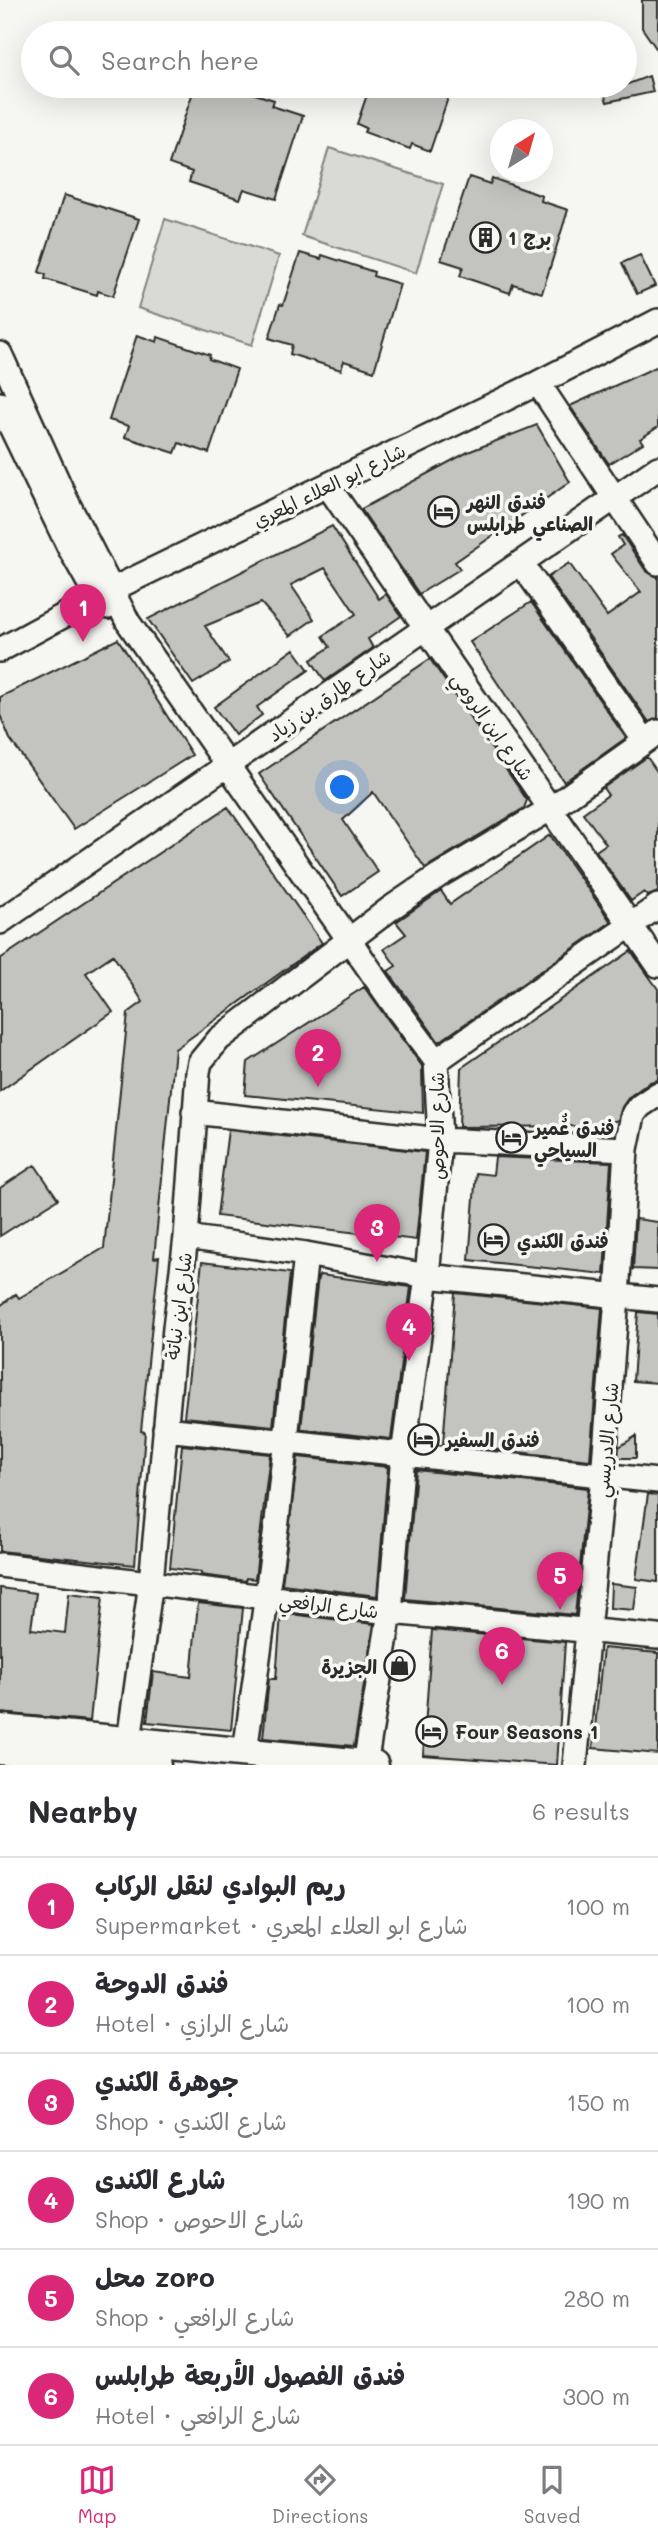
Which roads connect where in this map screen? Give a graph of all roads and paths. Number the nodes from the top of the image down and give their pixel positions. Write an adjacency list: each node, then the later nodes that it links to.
1 (658, 321): 3 (street, شارع ابو العلاء المعري)
2 (0, 354): 10 (street)
3 (538, 383): 6 (street, شارع ابو العلاء المعري); 7 (street)
4 (0, 404): 10 (street)
5 (658, 468): 7 (street, شارع طارق بن زياد)
6 (328, 486): 10 (street, شارع ابو العلاء المعري); 11 (street, شارع ابن الرومي)
7 (615, 498): 8 (street, شارع طارق بن زياد); 9 (street)
8 (521, 563): 11 (street, شارع طارق بن زياد); 13 (street)
9 (658, 563)
10 (105, 593): 12 (street, شارع ابو العلاء المعري); 14 (street, شارع الاحوص)
11 (426, 629): 14 (street, شارع طارق بن زياد); 15 (street, شارع ابن الرومي)
12 (0, 650)
13 (652, 737): 15 (street, شارع ابن نباتة)
14 (227, 766): 17 (street, شارع طارق بن زياد); 19 (street, شارع الاحوص)
15 (550, 809): 18 (street, شارع ابن الرومي); 19 (street, شارع ابن نباتة)
16 (658, 906): 18 (street)
17 (0, 922)
18 (631, 926): 20 (street, شارع ابن الرومي); 21 (street)
19 (350, 941): 21 (street, شارع الاحوص); 23 (street, شارع ابن نباتة)
20 (658, 965)
21 (436, 1061): 24 (street, شارع الاحوص)
22 (658, 1094): 25 (street, شارع الادريسي)
23 (194, 1112): 24 (street); 26 (street, شارع ابن نباتة)
24 (440, 1140): 25 (street); 28 (street, شارع الاحوص)
25 (626, 1149): 29 (street, شارع الادريسي)
26 (186, 1237): 27 (street); 31 (street, شارع ابن نباتة)
27 (306, 1254): 28 (street); 32 (street)
28 (427, 1276): 29 (street); 33 (street, شارع الاحوص)
29 (617, 1297): 30 (street); 34 (street, شارع الادريسي)
30 (658, 1300)
31 (165, 1429): 32 (street); 37 (street, شارع ابن نباتة)
32 (286, 1441): 33 (street); 38 (street)
33 (403, 1455): 34 (street); 39 (street, شارع الاحوص)
34 (603, 1477): 35 (street); 40 (street, شارع الادريسي)
35 (658, 1481)
36 (0, 1564): 37 (street, شارع الرافعي)
37 (150, 1582): 38 (street, شارع الرافعي); 45 (street, شارع ابن نباتة)
38 (267, 1598): 39 (street, شارع الرافعي); 44 (street)
39 (390, 1612): 40 (street, شارع الرافعي); 47 (street, شارع الاحوص)
40 (589, 1630): 41 (street, شارع الرافعي); 48 (street, شارع الادريسي)
41 (658, 1637)
42 (0, 1729): 45 (main road)
43 (0, 1750): 45 (main road)
44 (245, 1752): 45 (main road); 47 (main road)
45 (126, 1756): 46 (main road)
46 (156, 1765)
47 (368, 1765)
48 (575, 1765)

